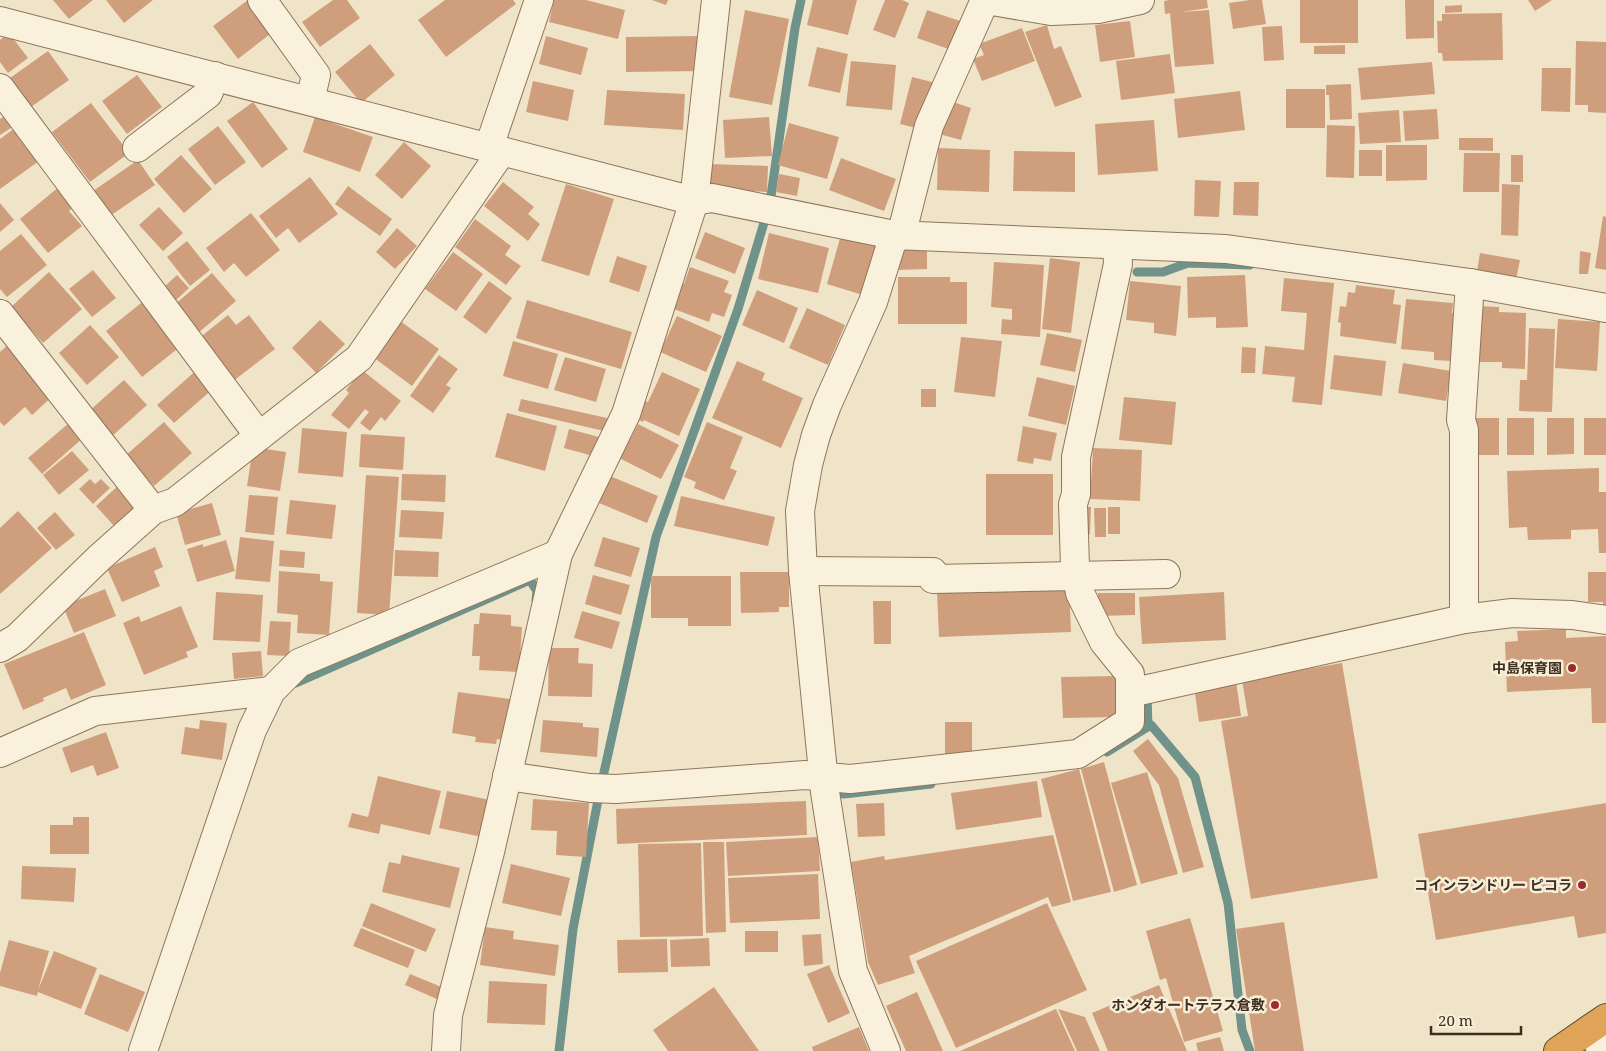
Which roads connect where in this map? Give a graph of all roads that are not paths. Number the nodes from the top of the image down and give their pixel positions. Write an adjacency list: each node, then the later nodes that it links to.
1 (262, 0): 9 (street)
2 (539, 0): 11 (street)
3 (716, 0): 12 (street)
4 (985, 0): 5 (street); 13 (street)
5 (1140, 0)
6 (0, 21): 7 (street)
7 (215, 76): 9 (street); 10 (street)
8 (0, 88): 18 (street)
9 (310, 101): 11 (street)
10 (137, 148)
11 (496, 149): 12 (street); 18 (street)
12 (694, 201): 13 (street); 20 (street)
13 (901, 230): 14 (street); 21 (street)
14 (1117, 245): 15 (street); 23 (street)
15 (1469, 293): 16 (street); 24 (street)
16 (1606, 308)
17 (0, 314): 19 (street)
18 (259, 436): 19 (street)
19 (153, 510): 26 (street)
20 (558, 554): 27 (street); 30 (street)
21 (802, 571): 23 (street); 31 (street)
22 (1166, 574): 23 (street)
23 (1077, 576): 28 (street)
24 (1464, 619): 25 (street); 28 (street)
25 (1606, 620)
26 (0, 648)
27 (271, 691): 29 (street); 33 (street)
28 (1130, 693): 31 (street)
29 (0, 753)
30 (507, 776): 31 (street); 34 (street)
31 (824, 785): 35 (street)
32 (1600, 1033): 36 (highway)
33 (143, 1051)
34 (446, 1051)
35 (886, 1051)
36 (1558, 1051)

